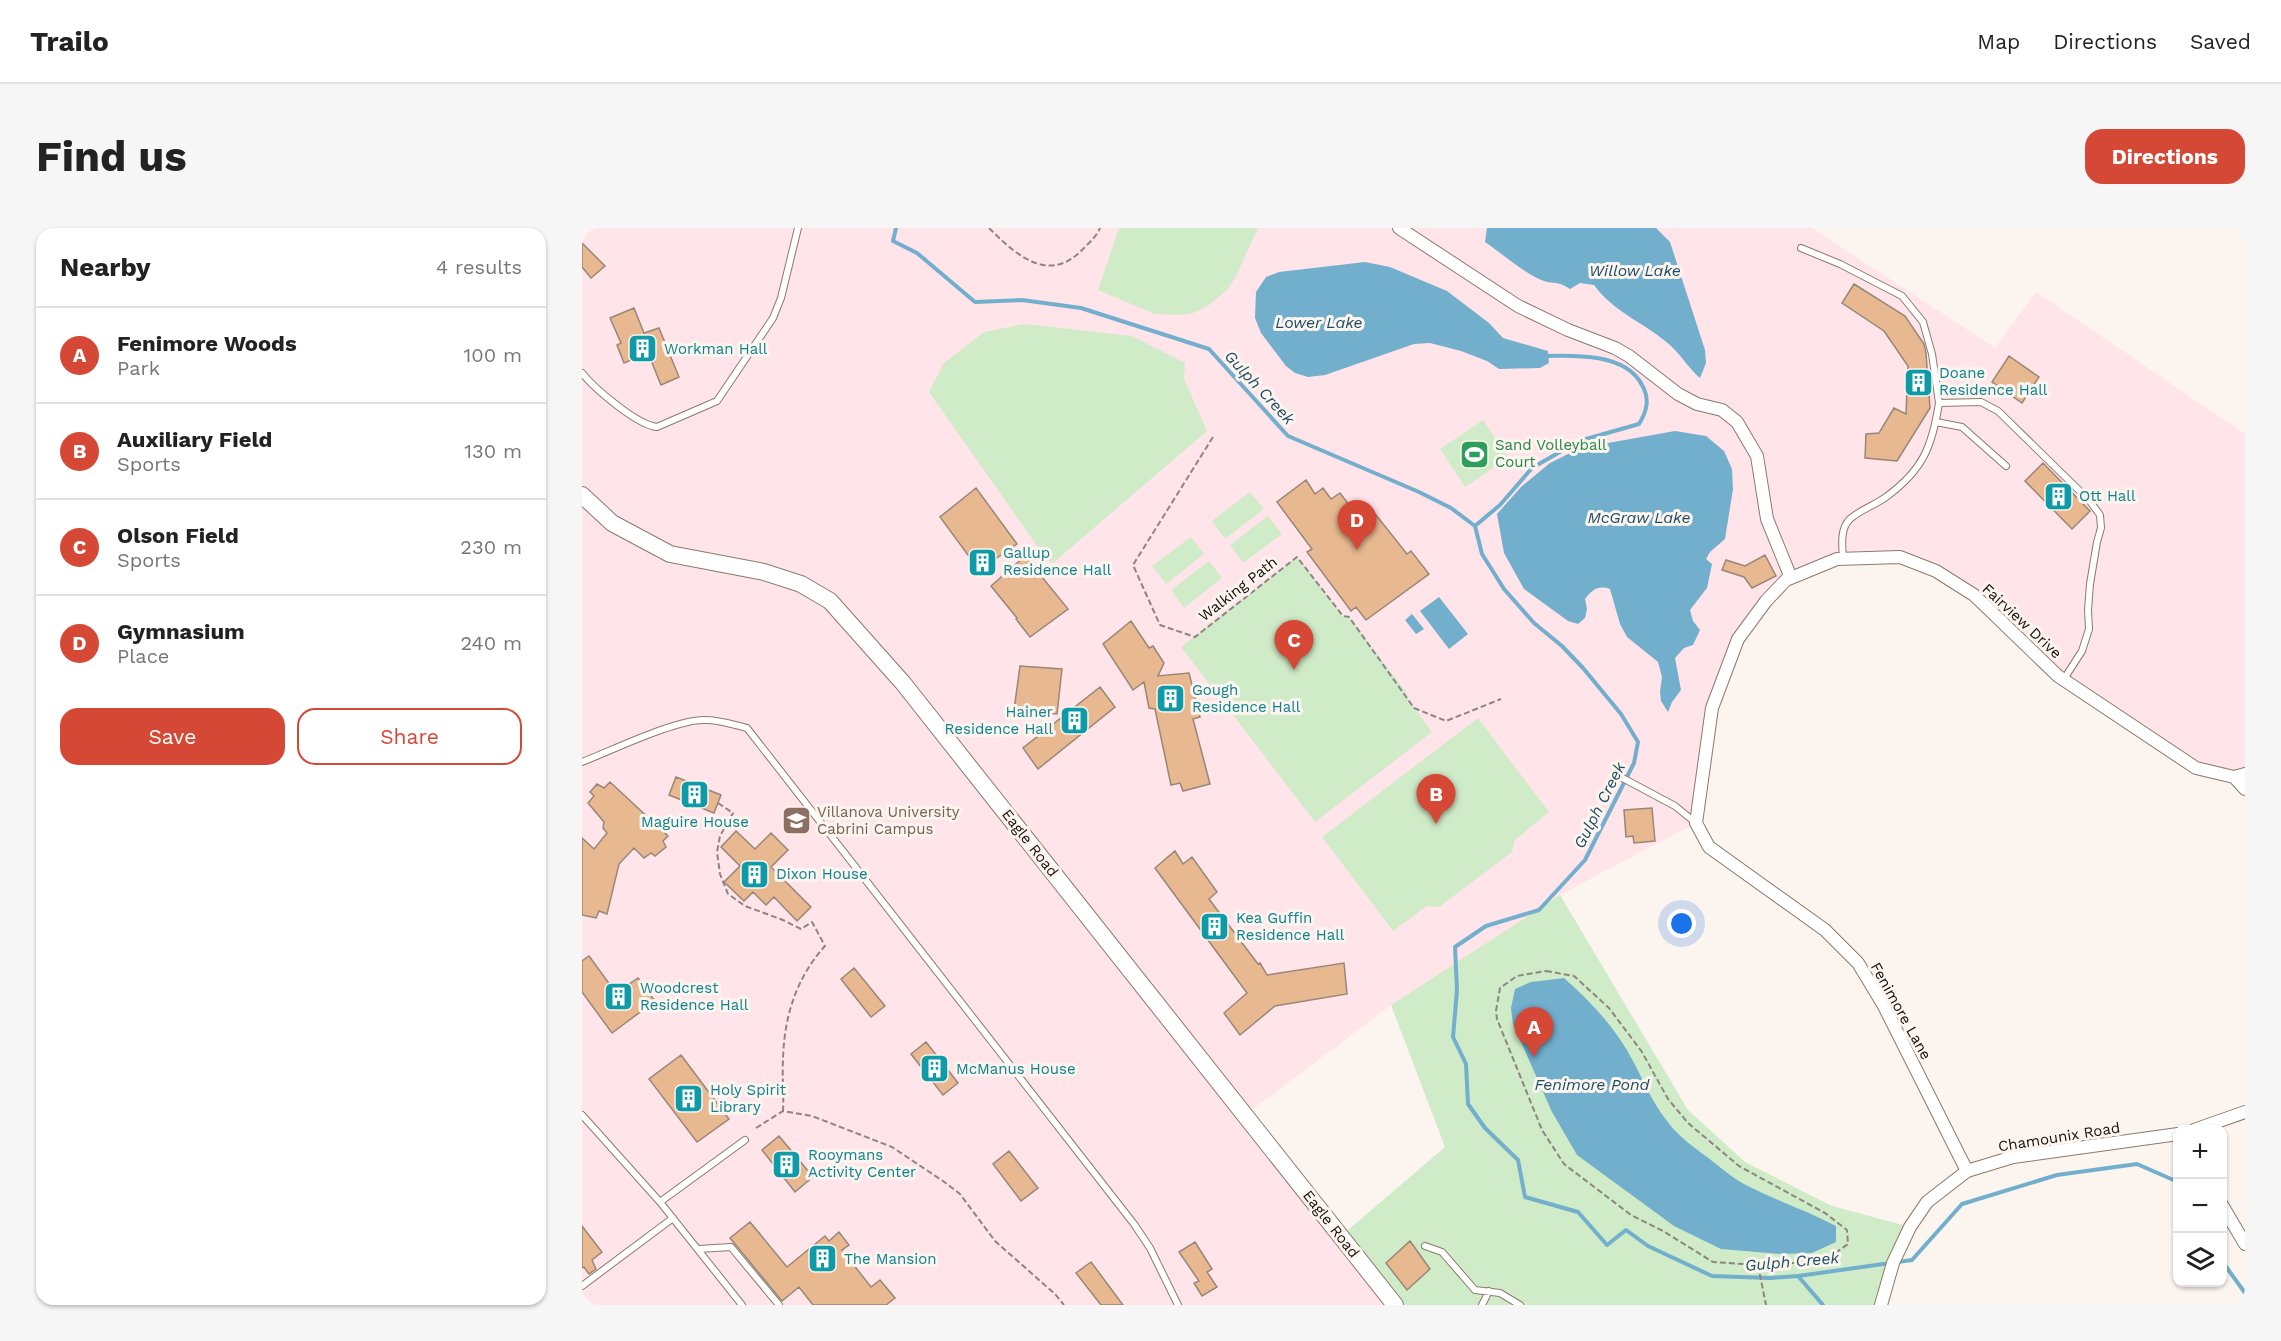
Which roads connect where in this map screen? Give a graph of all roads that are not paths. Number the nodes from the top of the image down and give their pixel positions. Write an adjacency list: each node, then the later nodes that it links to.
1 (798, 228): 4 (lane)
2 (1399, 228): 10 (street)
3 (1801, 248): 5 (lane)
4 (582, 373)
5 (1939, 403): 6 (lane); 11 (lane)
6 (1936, 422): 7 (lane); 9 (lane)
7 (2006, 466)
8 (582, 495): 34 (street, Eagle Road)
9 (1843, 558): 10 (street, Fairview Drive); 11 (street, Fairview Drive)
10 (1791, 578): 16 (street, Fairview Drive)
11 (2064, 679): 14 (street, Fairview Drive)
12 (582, 762): 33 (lane)
13 (1615, 774): 16 (lane)
14 (2239, 776): 15 (street, Fairview Drive)
15 (2245, 789)
16 (1696, 823): 22 (street, Fenimore Lane)
17 (2245, 1113): 19 (street)
18 (582, 1114): 23 (lane)
19 (2209, 1125)
20 (2173, 1135): 22 (street, Chamounix Road)
21 (746, 1140): 23 (lane)
22 (1967, 1171): 37 (street, Chamounix Road)
23 (660, 1202): 25 (lane)
24 (2227, 1212): 26 (street)
25 (673, 1218): 28 (lane); 29 (lane)
26 (2245, 1244)
27 (1425, 1245): 30 (lane)
28 (698, 1249): 31 (lane); 32 (lane)
29 (582, 1286)
30 (1489, 1291): 35 (lane); 36 (lane)
31 (742, 1305)
32 (779, 1305)
33 (1178, 1305)
34 (1395, 1305)
35 (1482, 1305)
36 (1520, 1305)
37 (1881, 1305)

